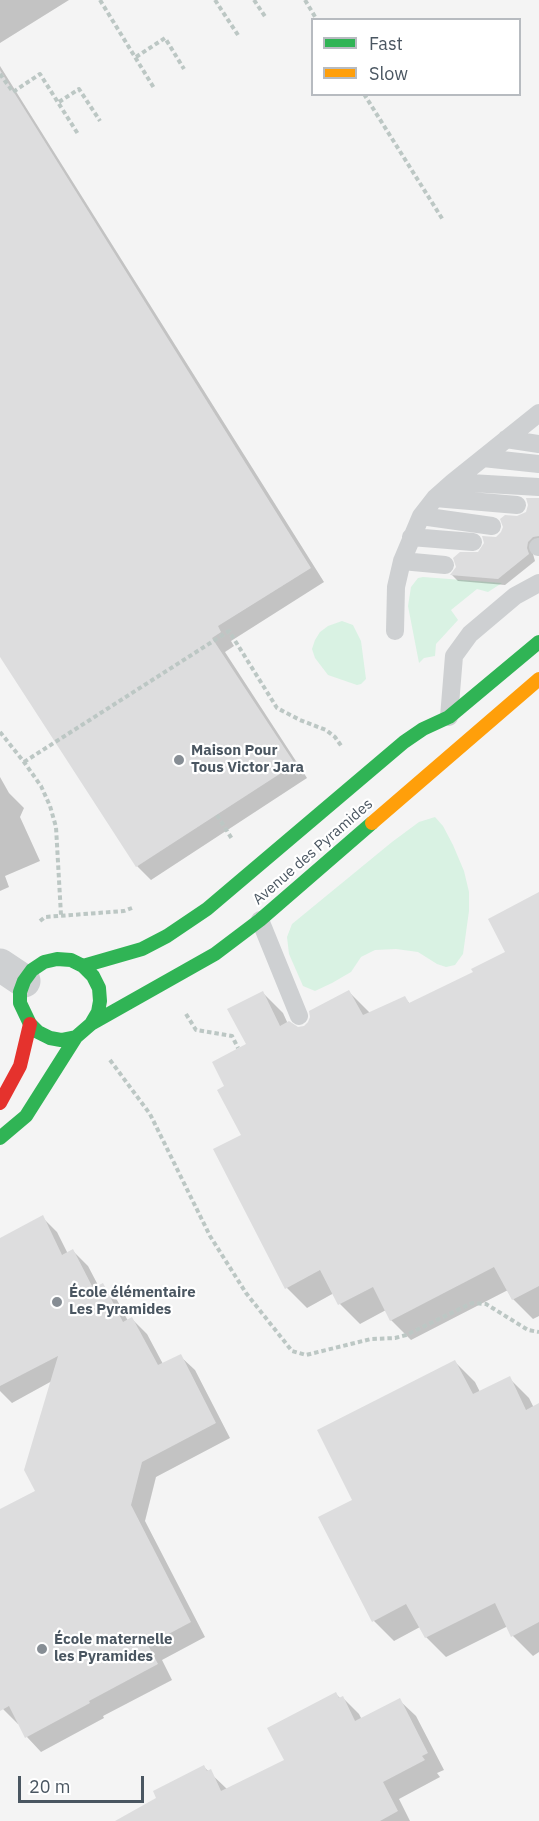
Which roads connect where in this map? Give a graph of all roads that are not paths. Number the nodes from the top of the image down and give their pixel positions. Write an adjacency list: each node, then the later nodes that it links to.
1 (535, 419): 2 (lane)
2 (506, 439): 3 (lane); 4 (lane)
3 (539, 444)
4 (483, 458): 5 (lane); 6 (lane)
5 (539, 464)
6 (453, 482): 7 (lane); 8 (lane)
7 (539, 487)
8 (435, 498): 9 (lane); 10 (lane)
9 (517, 505)
10 (421, 516): 11 (lane); 12 (lane)
11 (492, 526)
12 (411, 537): 13 (lane); 14 (lane)
13 (472, 542)
14 (402, 561): 15 (lane); 17 (lane)
15 (445, 565)
16 (539, 583): 20 (lane)
17 (395, 631)
18 (539, 642): 20 (main road, Avenue des Pyramides)
19 (539, 679): 21 (main road, Avenue des Pyramides)
20 (449, 717): 22 (main road, Avenue des Pyramides)
21 (260, 920): 24 (lane); 26 (main road, Avenue des Pyramides)
22 (83, 966): 23 (main road); 26 (main road)
23 (12, 973): 25 (main road)
24 (299, 1016)
25 (30, 1024): 27 (main road); 28 (main road)
26 (91, 1024): 27 (main road, Avenue des Pyramides)
27 (76, 1037): 29 (main road, Avenue des Pyramides)
28 (0, 1103)
29 (0, 1138)

